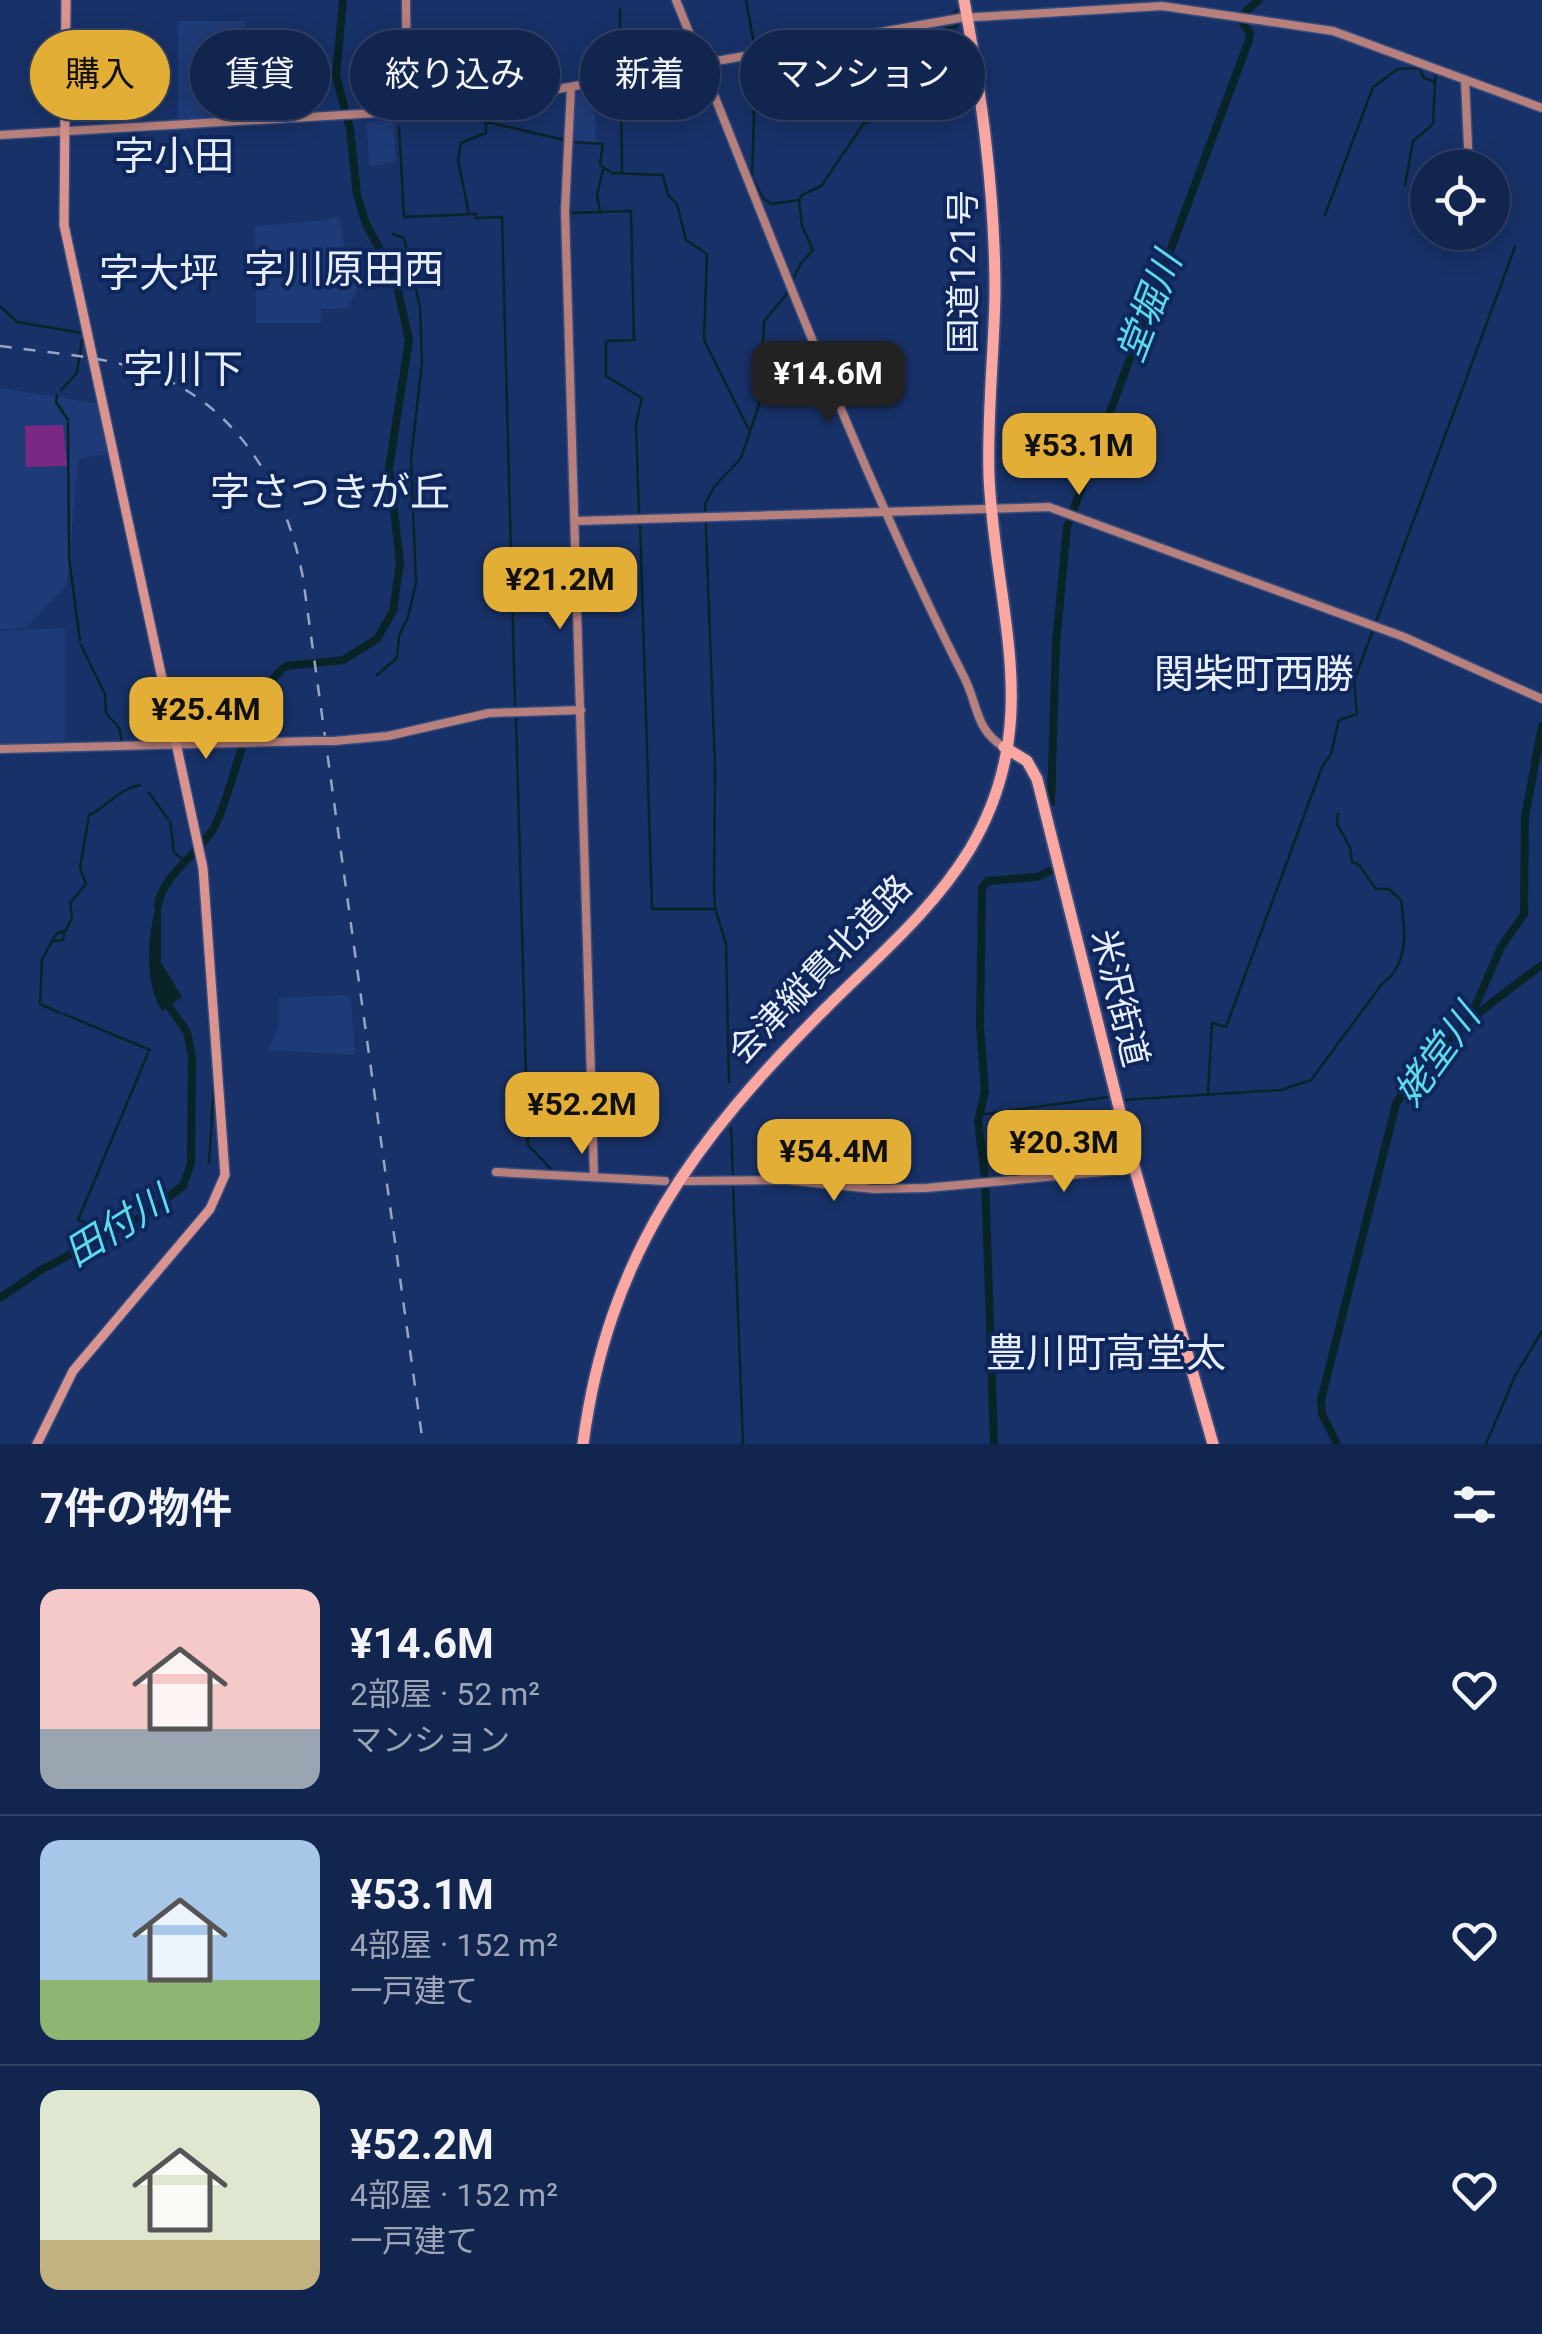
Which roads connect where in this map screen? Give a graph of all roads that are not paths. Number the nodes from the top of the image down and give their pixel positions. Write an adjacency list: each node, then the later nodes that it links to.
1 (66, 0): 16 (main road)
2 (406, 0): 6 (street)
3 (676, 0): 7 (street)
4 (964, 0): 5 (highway, 国道121号)
5 (968, 17): 8 (street); 9 (street); 19 (highway, 国道121号)
6 (406, 30)
7 (688, 30)
8 (720, 63)
9 (1464, 80): 13 (street); 18 (street)
10 (580, 86): 11 (street)
11 (572, 87): 12 (street); 21 (street)
12 (560, 89)
13 (1542, 108)
14 (720, 110): 20 (street)
15 (350, 117): 16 (street)
16 (64, 131): 17 (street); 25 (main road)
17 (0, 135)
18 (1468, 150)
19 (991, 508): 20 (street); 22 (highway, 国道121号); 23 (street)
20 (882, 510): 21 (street); 26 (street)
21 (575, 521): 24 (street)
22 (1012, 665): 26 (highway, 国道121号); 26 (highway, 国道121号)
23 (1542, 699)
24 (580, 710): 25 (street, bridge); 30 (street)
25 (179, 745): 27 (street); 33 (main road)
26 (1006, 748): 28 (highway, 米沢街道); 34 (highway, 会津縦貫北道路)
27 (0, 749)
28 (1134, 1169): 32 (street); 35 (highway, 米沢街道)
29 (496, 1172): 30 (street)
30 (594, 1177): 31 (street)
31 (665, 1181)
32 (683, 1182)
33 (37, 1444)
34 (581, 1444)
35 (1213, 1444)

